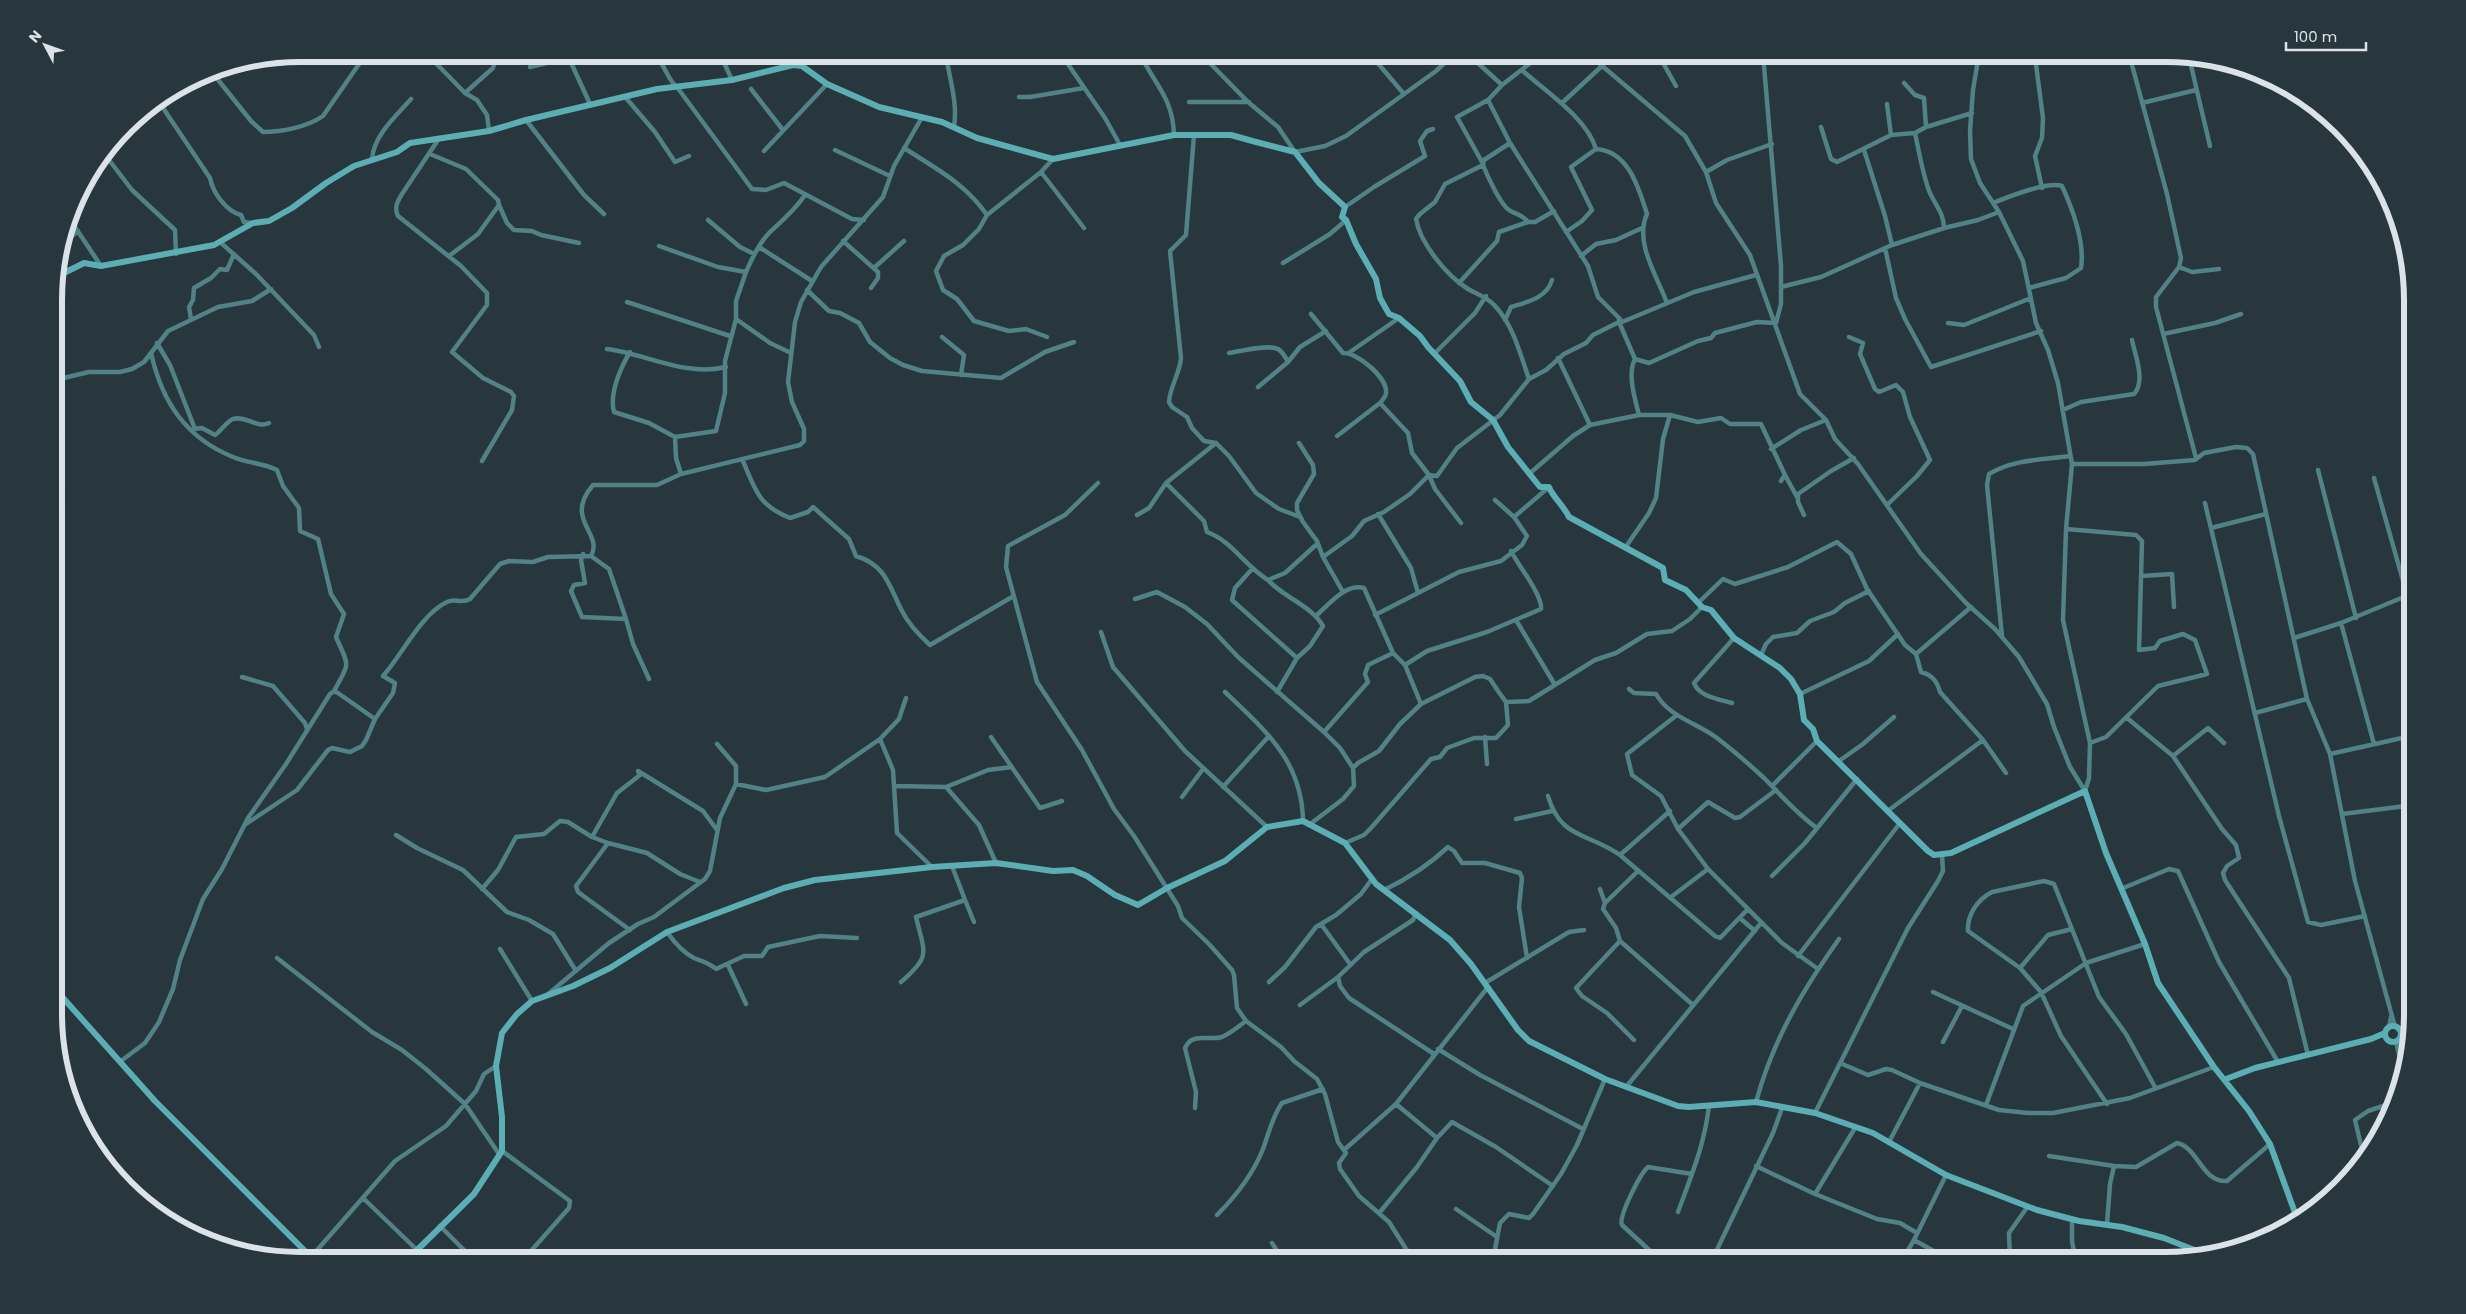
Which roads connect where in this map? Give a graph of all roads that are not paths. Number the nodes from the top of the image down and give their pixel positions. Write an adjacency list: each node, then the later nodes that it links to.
1 (361, 62): 28 (street)
2 (435, 62): 38 (street)
3 (495, 62): 38 (street)
4 (546, 62): 26 (street)
5 (571, 62): 49 (street)
6 (660, 62): 34 (street)
7 (724, 62): 29 (street)
8 (801, 62): 25 (street)
9 (948, 62): 55 (street)
10 (1066, 62): 35 (street)
11 (1145, 62): 62 (street)
12 (1209, 62): 46 (street)
13 (1377, 62): 39 (street)
14 (1446, 62): 39 (street)
15 (1477, 62): 32 (street)
16 (1532, 62): 27 (street)
17 (1599, 62): 24 (street)
18 (1662, 62): 33 (street)
19 (1764, 62): 67 (street)
20 (1978, 62): 52 (street)
21 (2037, 62): 85 (street)
22 (2132, 62): 48 (street)
23 (2190, 64): 37 (street)
24 (1603, 65): 47 (street); 83 (street)
25 (802, 66): 29 (street); 31 (street)
26 (530, 67)
27 (1523, 70): 32 (street); 47 (street)
28 (215, 78)
29 (732, 80): 34 (street)
30 (1904, 83): 57 (street)
31 (827, 84): 53 (street); 59 (street)
32 (1502, 84): 43 (street)
33 (1676, 86)
34 (677, 88): 41 (street); 86 (street)
35 (1084, 88): 40 (street); 68 (street)
36 (751, 89): 59 (street)
37 (2196, 90): 48 (street); 69 (street)
38 (465, 92): 60 (street)
39 (1404, 94): 75 (street)
40 (1019, 97)
41 (626, 98): 49 (street); 77 (street)
42 (411, 99): 78 (street)
43 (1488, 100): 66 (street); 81 (street)
44 (169, 102): 51 (street)
45 (1189, 102): 46 (street)
46 (1249, 102): 75 (street)
47 (1562, 103): 71 (street)
48 (2142, 103): 122 (street)
49 (590, 104): 54 (street)
50 (1887, 104): 64 (street)
51 (164, 106): 98 (street)
52 (1972, 113): 57 (street); 87 (street)
53 (921, 119): 55 (street); 70 (street)
54 (526, 120): 60 (street); 92 (street)
55 (954, 127): 80 (street)
56 (1821, 127): 73 (street)
57 (1926, 127): 61 (street)
58 (1433, 129): 89 (street)
59 (783, 130): 74 (street)
60 (489, 131): 65 (street)
61 (1915, 133): 64 (street); 102 (street)
62 (1174, 135): 63 (street); 68 (street)
63 (1194, 135): 75 (street); 186 (street)
64 (1891, 135): 73 (street)
65 (438, 140): 76 (street); 78 (street)
66 (1510, 143): 81 (street); 90 (street)
67 (1772, 144): 83 (street); 130 (street)
68 (1120, 145): 80 (street)
69 (2210, 146)
70 (904, 148): 84 (street); 93 (street)
71 (1596, 149): 101 (street); 104 (street)
72 (835, 150): 84 (street)
73 (1864, 150): 111 (street)
74 (764, 151)
75 (1295, 152): 89 (street)
76 (430, 154): 88 (street); 117 (street)
77 (689, 156)
78 (372, 158): 98 (street)
79 (109, 160): 114 (street)
80 (1052, 160): 82 (street)
81 (1483, 164): 97 (street); 129 (street)
82 (1041, 172): 93 (street); 100 (street)
83 (1706, 172): 126 (street)
84 (890, 176): 95 (street)
85 (2042, 188): 87 (street); 132 (street)
86 (805, 195): 95 (street); 112 (street)
87 (1993, 203): 91 (street)
88 (499, 205): 109 (street); 117 (street)
89 (1345, 208): 96 (street)
90 (1554, 211): 97 (street); 104 (street)
91 (1999, 212): 102 (street); 132 (street)
92 (604, 214)
93 (987, 215): 153 (street)
94 (708, 220): 116 (street)
95 (864, 220): 106 (street)
96 (1346, 220): 119 (street); 141 (street)
97 (1528, 222): 129 (street)
98 (253, 223): 108 (street)
99 (74, 226): 103 (street)
100 (1084, 228)
101 (1642, 228): 118 (street); 138 (street)
102 (1944, 228): 111 (street)
103 (78, 231): 105 (street); 120 (street)
104 (1566, 232): 118 (street)
105 (72, 236)
106 (843, 241): 121 (street); 128 (street)
107 (904, 241): 121 (street)
108 (220, 242): 114 (street); 115 (street)
109 (579, 243)
110 (659, 246): 124 (street)
111 (1892, 246): 113 (street)
112 (759, 247): 116 (street); 128 (street)
113 (1886, 248): 130 (street); 149 (street)
114 (176, 254): 120 (street)
115 (234, 254): 133 (street); 142 (street)
116 (754, 254): 124 (street)
117 (449, 256): 192 (street)
118 (1581, 256): 145 (street)
119 (1283, 263)
120 (101, 266): 125 (street)
121 (875, 267): 131 (street)
122 (2180, 267): 123 (street); 150 (street)
123 (2219, 269)
124 (746, 272): 143 (street)
125 (65, 273)
126 (1756, 276): 138 (street); 146 (street)
127 (1552, 280): 144 (street)
128 (812, 281): 134 (street)
129 (1459, 283): 135 (street)
130 (1781, 287): 146 (street)
131 (871, 288)
132 (2029, 288): 136 (street)
133 (271, 289): 142 (street); 158 (street)
134 (807, 290): 163 (street); 170 (street)
135 (1486, 296): 144 (street); 165 (street)
136 (2031, 298): 147 (street); 149 (street)
137 (627, 302): 151 (street)
138 (1667, 303): 145 (street)
139 (1311, 314): 148 (street)
140 (2241, 314): 150 (street)
141 (1399, 318): 161 (street); 165 (street)
142 (191, 319): 157 (street)
143 (736, 320): 151 (street); 163 (street)
144 (1506, 320): 172 (street)
145 (1619, 320): 166 (street); 167 (street)
146 (1776, 322): 167 (street); 179 (street)
147 (1948, 323)
148 (1326, 331): 161 (street); 168 (street)
149 (2041, 331): 175 (street)
150 (2163, 334): 191 (street)
151 (730, 336): 169 (street)
152 (942, 337): 170 (street)
153 (1047, 337)
154 (1849, 337): 208 (street)
155 (2132, 340): 175 (street)
156 (1074, 342): 170 (street)
157 (157, 343): 162 (street); 182 (street)
158 (319, 347)
159 (607, 349): 160 (street)
160 (630, 352): 169 (street); 185 (street)
161 (1350, 352): 174 (street)
162 (151, 353): 171 (street); 183 (street)
163 (791, 353): 193 (street)
164 (1229, 353): 168 (street)
165 (1434, 354): 178 (street)
166 (1558, 358): 172 (street); 181 (street)
167 (1635, 359): 176 (street)
168 (1288, 362): 173 (street)
169 (726, 367): 185 (street)
170 (961, 375)
171 (62, 378)
172 (1528, 379): 178 (street)
173 (1258, 387)
174 (1380, 404): 184 (street); 198 (street)
175 (2063, 410): 189 (street)
176 (1639, 415): 177 (street); 181 (street)
177 (1670, 415): 188 (street); 219 (street)
178 (1493, 420): 197 (street); 198 (street)
179 (1826, 420): 188 (street); 190 (street)
180 (269, 423): 182 (street)
181 (1590, 425): 197 (street)
182 (195, 429): 183 (street)
183 (190, 430): 257 (street)
184 (1337, 436)
185 (675, 437): 196 (street)
186 (1216, 443): 203 (street); 213 (street)
187 (1298, 443): 213 (street)
188 (1771, 450): 199 (street)
189 (2070, 456): 194 (street); 246 (street)
190 (1854, 458): 205 (street); 208 (street)
191 (2196, 458): 194 (street); 210 (street)
192 (482, 461)
193 (743, 461): 196 (street); 232 (street)
194 (2072, 464): 217 (street)
195 (2318, 470): 239 (street)
196 (681, 474): 222 (street)
197 (1529, 474): 204 (street)
198 (1429, 475): 209 (street); 215 (street)
199 (1785, 475): 202 (street); 205 (street)
200 (2374, 478): 226 (street)
201 (1098, 482): 232 (street)
202 (1781, 482)
203 (1166, 483): 211 (street); 224 (street)
204 (1549, 487): 214 (street); 219 (street)
205 (1798, 498): 212 (street)
206 (1495, 500): 214 (street)
207 (2205, 503): 216 (street)
208 (1888, 504): 235 (street)
209 (1378, 514): 223 (street); 230 (street)
210 (2266, 514): 216 (street); 247 (street)
211 (1137, 515)
212 (1804, 515)
213 (1300, 517): 218 (street)
214 (1514, 517): 220 (street)
215 (1461, 522)
216 (2211, 528): 266 (street)
217 (2066, 529): 225 (street); 282 (street)
218 (1317, 544): 223 (street); 227 (street)
219 (1625, 548): 234 (street)
220 (1511, 551): 230 (street); 241 (street)
221 (583, 554): 222 (street); 240 (street); 269 (street)
222 (591, 556): 240 (street)
223 (1323, 557): 229 (street)
224 (1252, 569): 227 (street); 251 (street)
225 (2141, 576): 236 (street); 270 (street)
226 (2404, 577)
227 (1268, 580): 237 (street)
228 (1869, 591): 234 (street); 244 (street); 250 (street)
229 (1343, 592): 237 (street); 238 (street)
230 (1418, 593): 238 (street)
231 (2404, 596): 239 (street)
232 (1012, 597): 331 (street)
233 (1135, 599): 259 (street)
234 (1700, 604): 245 (street); 255 (street)
235 (1971, 607): 246 (street); 249 (street)
236 (2174, 607)
237 (1316, 615): 251 (street)
238 (1376, 615): 248 (street)
239 (2356, 618): 242 (street)
240 (626, 619): 254 (street)
241 (1516, 620): 252 (street); 255 (street)
242 (2341, 623): 247 (street); 285 (street)
243 (1101, 632): 292 (street)
244 (1898, 634): 249 (street); 260 (street)
245 (1734, 638): 250 (street); 264 (street)
246 (2002, 638): 300 (street)
247 (2294, 638): 262 (street)
248 (1393, 653): 252 (street); 274 (street)
249 (1916, 654): 280 (street)
250 (1761, 655): 260 (street)
251 (1297, 658): 259 (street)
252 (1405, 665): 265 (street)
253 (242, 677): 271 (street)
254 (649, 679)
255 (1556, 685): 263 (street)
256 (1629, 689): 267 (street)
257 (334, 692): 269 (street); 272 (street)
258 (1225, 692): 275 (street)
259 (1277, 692): 274 (street)
260 (1800, 694): 281 (street)
261 (906, 698): 279 (street)
262 (2307, 699): 266 (street); 286 (street)
263 (1506, 702): 265 (street); 277 (street)
264 (1732, 702)
265 (1421, 704): 291 (street)
266 (2255, 713): 341 (street)
267 (1678, 715): 299 (street); 306 (street)
268 (1894, 716): 288 (street)
269 (374, 718): 312 (street)
270 (2127, 718): 282 (street); 287 (street)
271 (305, 723): 272 (street); 273 (street)
272 (311, 723): 273 (street)
273 (307, 730): 312 (street)
274 (1324, 732): 291 (street)
275 (1269, 736): 298 (street); 310 (street)
276 (991, 737): 290 (street)
277 (1485, 737): 289 (street); 320 (street)
278 (2404, 738): 285 (street)
279 (880, 739): 295 (street); 296 (street)
280 (1983, 740): 293 (street); 305 (street)
281 (1818, 741): 288 (street); 299 (street)
282 (2090, 743): 300 (street)
283 (2224, 743): 287 (street)
284 (716, 744): 295 (street)
285 (2374, 744): 286 (street)
286 (2330, 754): 308 (street)
287 (2173, 756): 388 (street)
288 (1839, 761): 294 (street)
289 (1487, 764)
290 (1012, 767): 297 (street); 303 (street)
291 (1353, 768): 310 (street)
292 (1204, 769): 298 (street); 302 (street)
293 (2006, 773)
294 (1857, 779): 305 (street); 314 (street)
295 (736, 784): 316 (street)
296 (896, 786): 297 (street); 324 (street)
297 (946, 787): 323 (street)
298 (1223, 787): 313 (street)
299 (1774, 788): 314 (street); 315 (street)
300 (2085, 791): 322 (street); 334 (street)
301 (1548, 796): 307 (street)
302 (1182, 797)
303 (1062, 801)
304 (2404, 806): 308 (street)
305 (1888, 810): 311 (street)
306 (1670, 811): 315 (street); 321 (street)
307 (1552, 812): 309 (street); 321 (street)
308 (2342, 814): 341 (street)
309 (1516, 819)
310 (1306, 823): 313 (street); 320 (street)
311 (1900, 823): 322 (street); 356 (street)
312 (245, 824): 390 (street)
313 (1267, 827): 331 (street)
314 (1817, 828): 328 (street)
315 (1678, 829): 326 (street)
316 (717, 830): 318 (street); 330 (street)
317 (396, 834): 333 (street)
318 (592, 837): 319 (street); 333 (street)
319 (608, 843): 330 (street); 347 (street)
320 (1345, 843): 329 (street)
321 (1620, 855): 327 (street)
322 (1942, 855): 392 (street)
323 (996, 863): 325 (street); 331 (street)
324 (932, 866): 325 (street); 350 (street)
325 (952, 866): 337 (street)
326 (1708, 869): 336 (street); 339 (street)
327 (1638, 871): 336 (street); 338 (street)
328 (1772, 876)
329 (1372, 879): 335 (street); 345 (street)
330 (700, 882): 347 (street)
331 (1167, 888): 378 (street)
332 (1600, 888): 338 (street)
333 (482, 889): 364 (street)
334 (2121, 889): 354 (street); 391 (street)
335 (1384, 890): 340 (street); 358 (street)
336 (1671, 897): 342 (street)
337 (965, 900): 343 (street); 366 (street)
338 (1605, 903): 353 (street)
339 (1748, 909): 342 (street); 344 (street)
340 (1416, 913): 360 (street); 368 (street)
341 (2365, 916): 380 (street)
342 (1741, 919): 349 (street)
343 (974, 922)
344 (1762, 923): 349 (street); 356 (street)
345 (1321, 924): 360 (street); 367 (street)
346 (2072, 929): 359 (street); 362 (street); 362 (street)
347 (630, 930): 364 (street)
348 (1584, 930): 358 (street)
349 (1755, 931): 376 (street)
350 (667, 932): 361 (street); 371 (street)
351 (857, 938): 361 (street)
352 (1839, 939): 363 (street)
353 (1620, 941): 376 (street); 382 (street)
354 (2145, 944): 359 (street); 394 (street)
355 (500, 949): 373 (street)
356 (1798, 956): 363 (street)
357 (277, 958): 402 (street)
358 (1526, 958): 368 (street)
359 (2086, 963): 370 (street); 399 (street)
360 (1350, 964): 365 (street)
361 (728, 965): 374 (street)
362 (2020, 968): 370 (street)
363 (1818, 969): 401 (street)
364 (576, 971): 371 (street)
365 (1338, 977): 375 (street); 387 (street)
366 (901, 982)
367 (1269, 982)
368 (1486, 985): 386 (street); 395 (street)
369 (1932, 992): 377 (street)
370 (2041, 992): 379 (street); 404 (street)
371 (546, 996): 373 (street)
372 (62, 997): 390 (street)
373 (532, 1001): 393 (street)
374 (746, 1004)
375 (1300, 1005)
376 (1693, 1005): 398 (street)
377 (1962, 1006): 379 (street); 384 (street)
378 (1246, 1021): 400 (street); 408 (street)
379 (2014, 1029): 406 (street)
380 (2398, 1030): 381 (street); 383 (street); 385 (street)
381 (2371, 1039): 383 (street); 388 (street)
382 (1634, 1040)
383 (2388, 1041): 385 (street)
384 (1943, 1042)
385 (2396, 1042): 389 (street)
386 (1438, 1049): 387 (street); 412 (street)
387 (1434, 1054): 403 (street)
388 (2308, 1055): 391 (street)
389 (2399, 1056)
390 (120, 1061): 442 (street)
391 (2278, 1062): 396 (street)
392 (1840, 1063): 397 (street); 410 (street)
393 (496, 1066): 402 (street); 418 (street)
394 (2214, 1067): 396 (street); 399 (street)
395 (1605, 1079): 398 (street); 412 (street)
396 (2226, 1080): 415 (street)
397 (1920, 1083): 406 (street); 414 (street)
398 (1626, 1086): 405 (street)
399 (2155, 1088): 404 (street)
400 (1323, 1089): 417 (street); 432 (street)
401 (1756, 1102): 405 (street); 409 (street)
402 (465, 1104): 418 (street); 426 (street)
403 (1396, 1104): 413 (street); 417 (street)
404 (2107, 1104): 406 (street)
405 (1709, 1105): 422 (street)
406 (1986, 1105)
407 (2385, 1105): 416 (street)
408 (1195, 1108)
409 (1782, 1108): 410 (street); 420 (street)
410 (1815, 1113): 411 (street)
411 (1855, 1128): 414 (street); 425 (street)
412 (1583, 1129): 424 (street)
413 (1437, 1138): 424 (street); 429 (street)
414 (1889, 1142): 423 (street)
415 (2270, 1144): 421 (street); 431 (street)
416 (2362, 1148)
417 (1344, 1150): 429 (street)
418 (501, 1153): 435 (street); 446 (street)
419 (2049, 1156): 421 (street)
420 (1756, 1166): 425 (street); 451 (street)
421 (2114, 1166): 434 (street)
422 (1692, 1174): 430 (street); 450 (street)
423 (1946, 1175): 427 (street); 436 (street)
424 (1553, 1186): 437 (street)
425 (1815, 1194): 436 (street)
426 (363, 1198): 440 (street); 443 (street)
427 (2028, 1206): 433 (street); 454 (street)
428 (1456, 1210): 437 (street)
429 (1380, 1212): 448 (street)
430 (1678, 1212)
431 (2295, 1213)
432 (1217, 1215)
433 (2072, 1220): 434 (street); 455 (street)
434 (2107, 1224): 441 (street)
435 (440, 1226): 440 (street); 445 (street)
436 (1917, 1233): 438 (street)
437 (1497, 1237): 449 (street)
438 (1914, 1240): 452 (street); 453 (street)
439 (1272, 1243): 447 (street)
440 (416, 1249): 444 (street)
441 (2193, 1249)
442 (305, 1252)
443 (318, 1252)
444 (414, 1252)
445 (466, 1252)
446 (530, 1252)
447 (1278, 1252)
448 (1408, 1252)
449 (1494, 1252)
450 (1651, 1252)
451 (1716, 1252)
452 (1907, 1252)
453 (1936, 1252)
454 (2010, 1252)
455 (2074, 1252)

